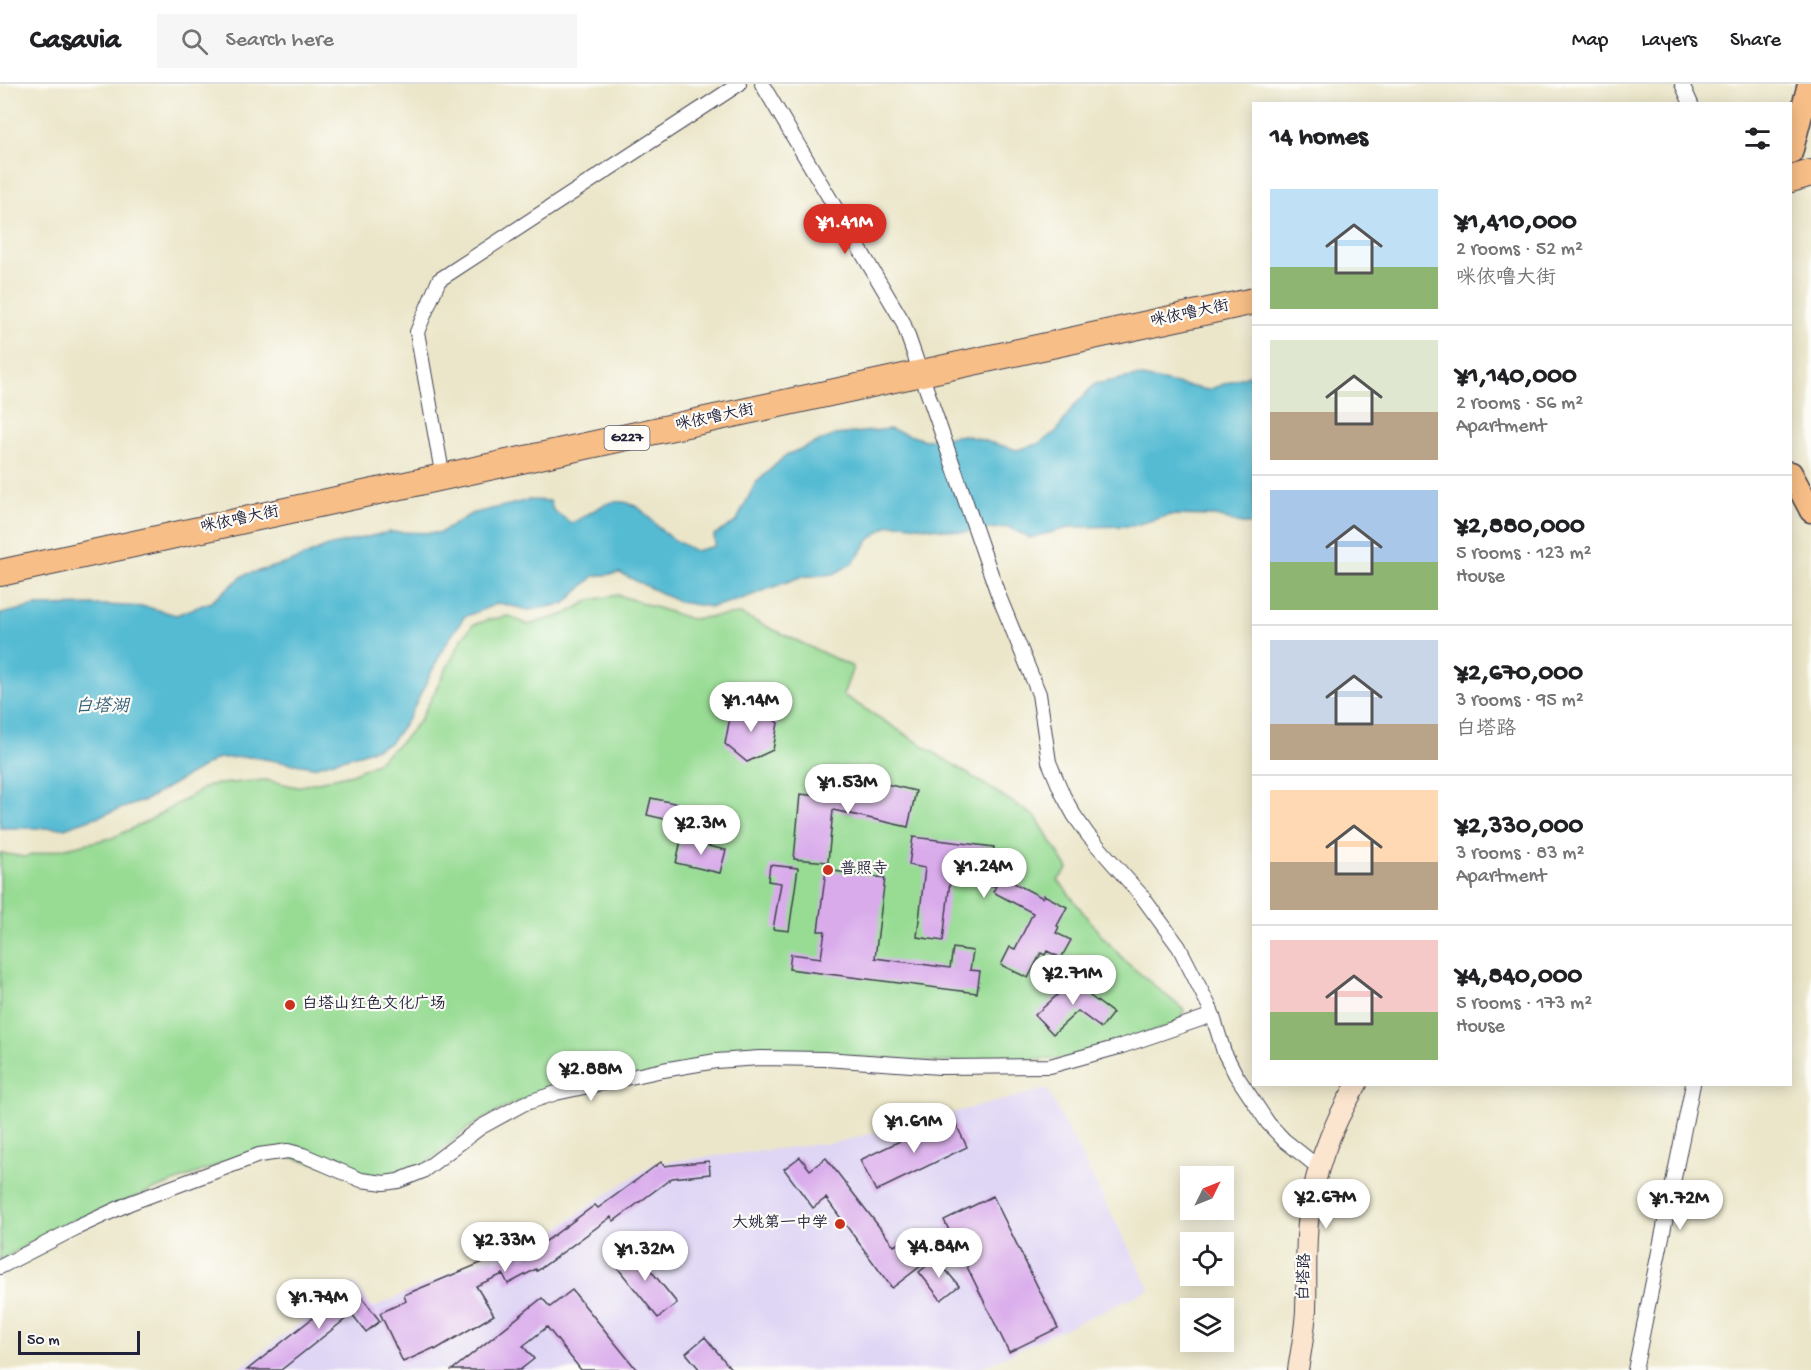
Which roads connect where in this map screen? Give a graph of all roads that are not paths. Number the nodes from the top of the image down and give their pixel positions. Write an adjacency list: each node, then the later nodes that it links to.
1 (739, 84): 12 (street)
2 (762, 84): 10 (street)
3 (1682, 84): 5 (street)
4 (1809, 84): 6 (main road)
5 (1690, 102)
6 (1792, 149)
7 (1811, 173): 8 (highway)
8 (1792, 179)
9 (1252, 301): 10 (highway, 咪依噜大街 / G227)
10 (922, 374): 12 (highway, 咪依噜大街 / G227); 15 (street)
11 (1792, 475): 13 (main road)
12 (443, 478): 14 (highway, 咪依噜大街 / G227)
13 (1811, 511)
14 (0, 573)
15 (1213, 1015): 18 (street); 19 (street)
16 (1356, 1086): 18 (street, 白塔路)
17 (1693, 1086): 21 (street)
18 (1318, 1167): 20 (street, 白塔路)
19 (0, 1267)
20 (1298, 1370)
21 (1635, 1370)

